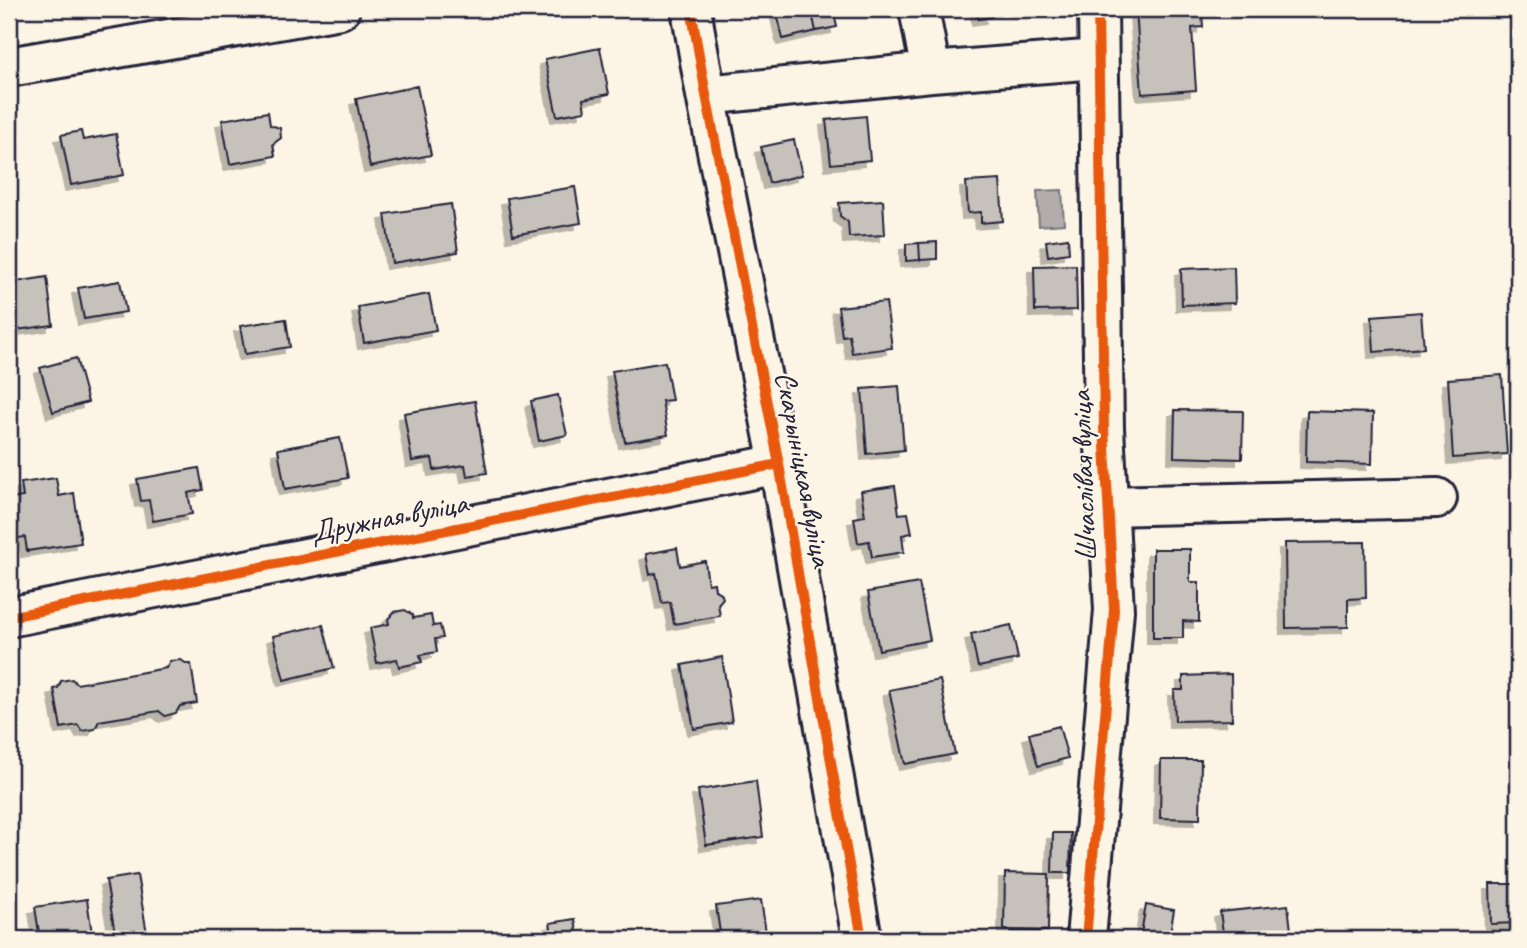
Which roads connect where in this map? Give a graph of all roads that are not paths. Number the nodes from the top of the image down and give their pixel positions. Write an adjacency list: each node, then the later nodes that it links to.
1 (340, 9): 6 (street)
2 (691, 9): 8 (street, Скарыніцкая вуліца)
3 (919, 9): 7 (street)
4 (1098, 9): 5 (street, Шчаслівая вуліца)
5 (1098, 59): 7 (street); 11 (street, Шчаслівая вуліца)
6 (9, 67)
7 (931, 72): 8 (street)
8 (706, 95): 9 (street, Скарыніцкая вуліца)
9 (779, 464): 12 (street, Дружная вуліца); 13 (street, Скарыніцкая вуліца)
10 (1437, 498): 11 (street)
11 (1107, 506): 14 (street, Шчаслівая вуліца)
12 (9, 617)
13 (862, 939)
14 (1086, 939)

